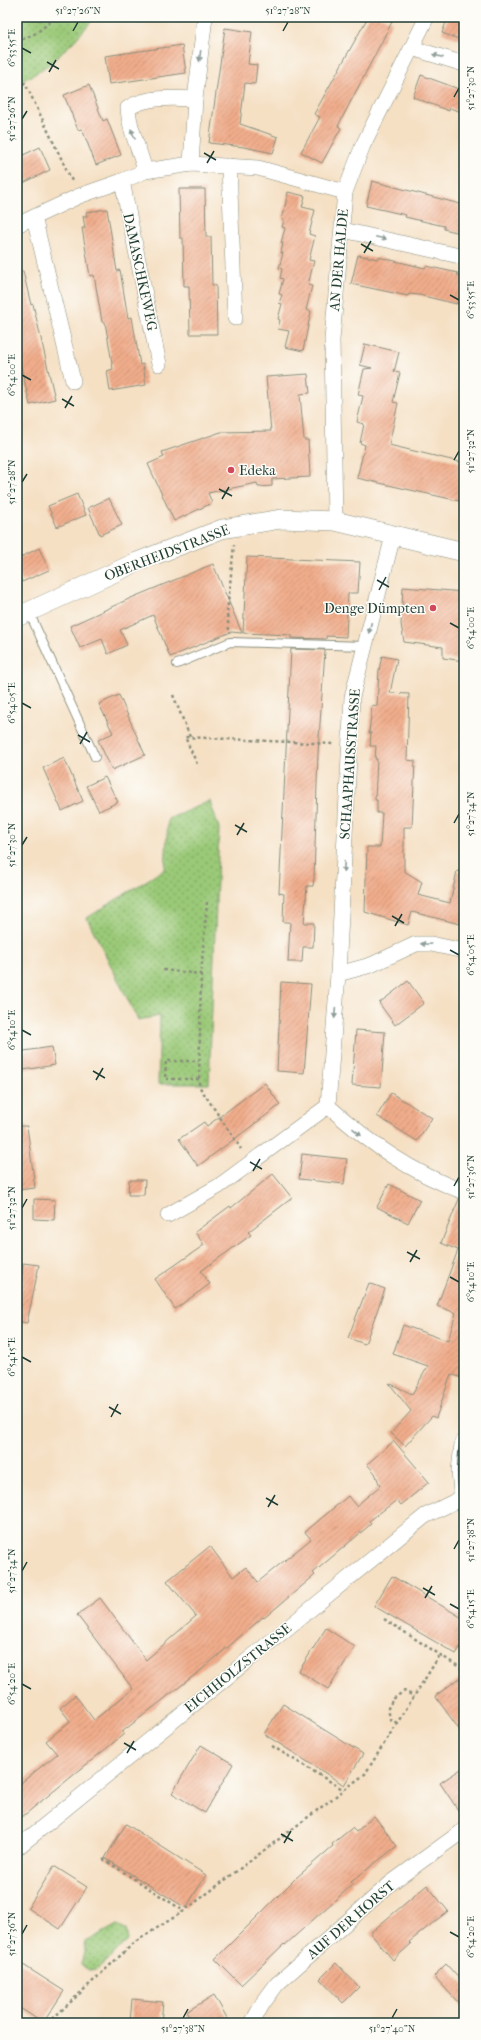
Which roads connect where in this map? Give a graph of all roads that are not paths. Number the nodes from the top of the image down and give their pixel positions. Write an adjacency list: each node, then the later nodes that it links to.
1 (205, 17): 5 (street, one-way to 5)
2 (427, 17): 3 (street, AN DER HALDE)
3 (412, 48): 4 (street, one-way to 3); 10 (street, AN DER HALDE)
4 (464, 64)
5 (195, 99): 6 (street); 8 (street, one-way to 5)
6 (191, 164): 7 (street); 8 (street)
7 (229, 166): 10 (street); 15 (street)
8 (144, 171): 9 (street)
9 (122, 181): 11 (street); 16 (street, DAMASCHKEWEG)
10 (345, 192): 13 (street, AN DER HALDE)
11 (34, 217): 12 (street); 17 (street)
12 (17, 225)
13 (343, 230): 14 (street, one-way to 14); 18 (street, AN DER HALDE)
14 (464, 257)
15 (235, 318)
16 (159, 364)
17 (73, 381)
18 (335, 521): 19 (street, OBERHEIDSTRASSE); 21 (street, OBERHEIDSTRASSE)
19 (393, 536): 20 (street, OBERHEIDSTRASSE); 22 (street, SCHAAPHAUSSTRASSE, one-way to 22)
20 (464, 552)
21 (23, 614): 24 (lane)
22 (365, 646): 23 (lane); 26 (street, SCHAAPHAUSSTRASSE, one-way to 26)
23 (177, 664)
24 (95, 757)
25 (464, 951): 26 (street, one-way to 26)
26 (338, 974): 27 (street, SCHAAPHAUSSTRASSE, one-way to 27)
27 (328, 1106): 28 (street, one-way to 28); 29 (street)
28 (464, 1192)
29 (168, 1215)
30 (464, 1444): 31 (street)
31 (464, 1498): 33 (street, EICHHOLZSTRASSE)
32 (464, 1830): 34 (street, AUF DER HORST)
33 (17, 1848)
34 (252, 2023)

